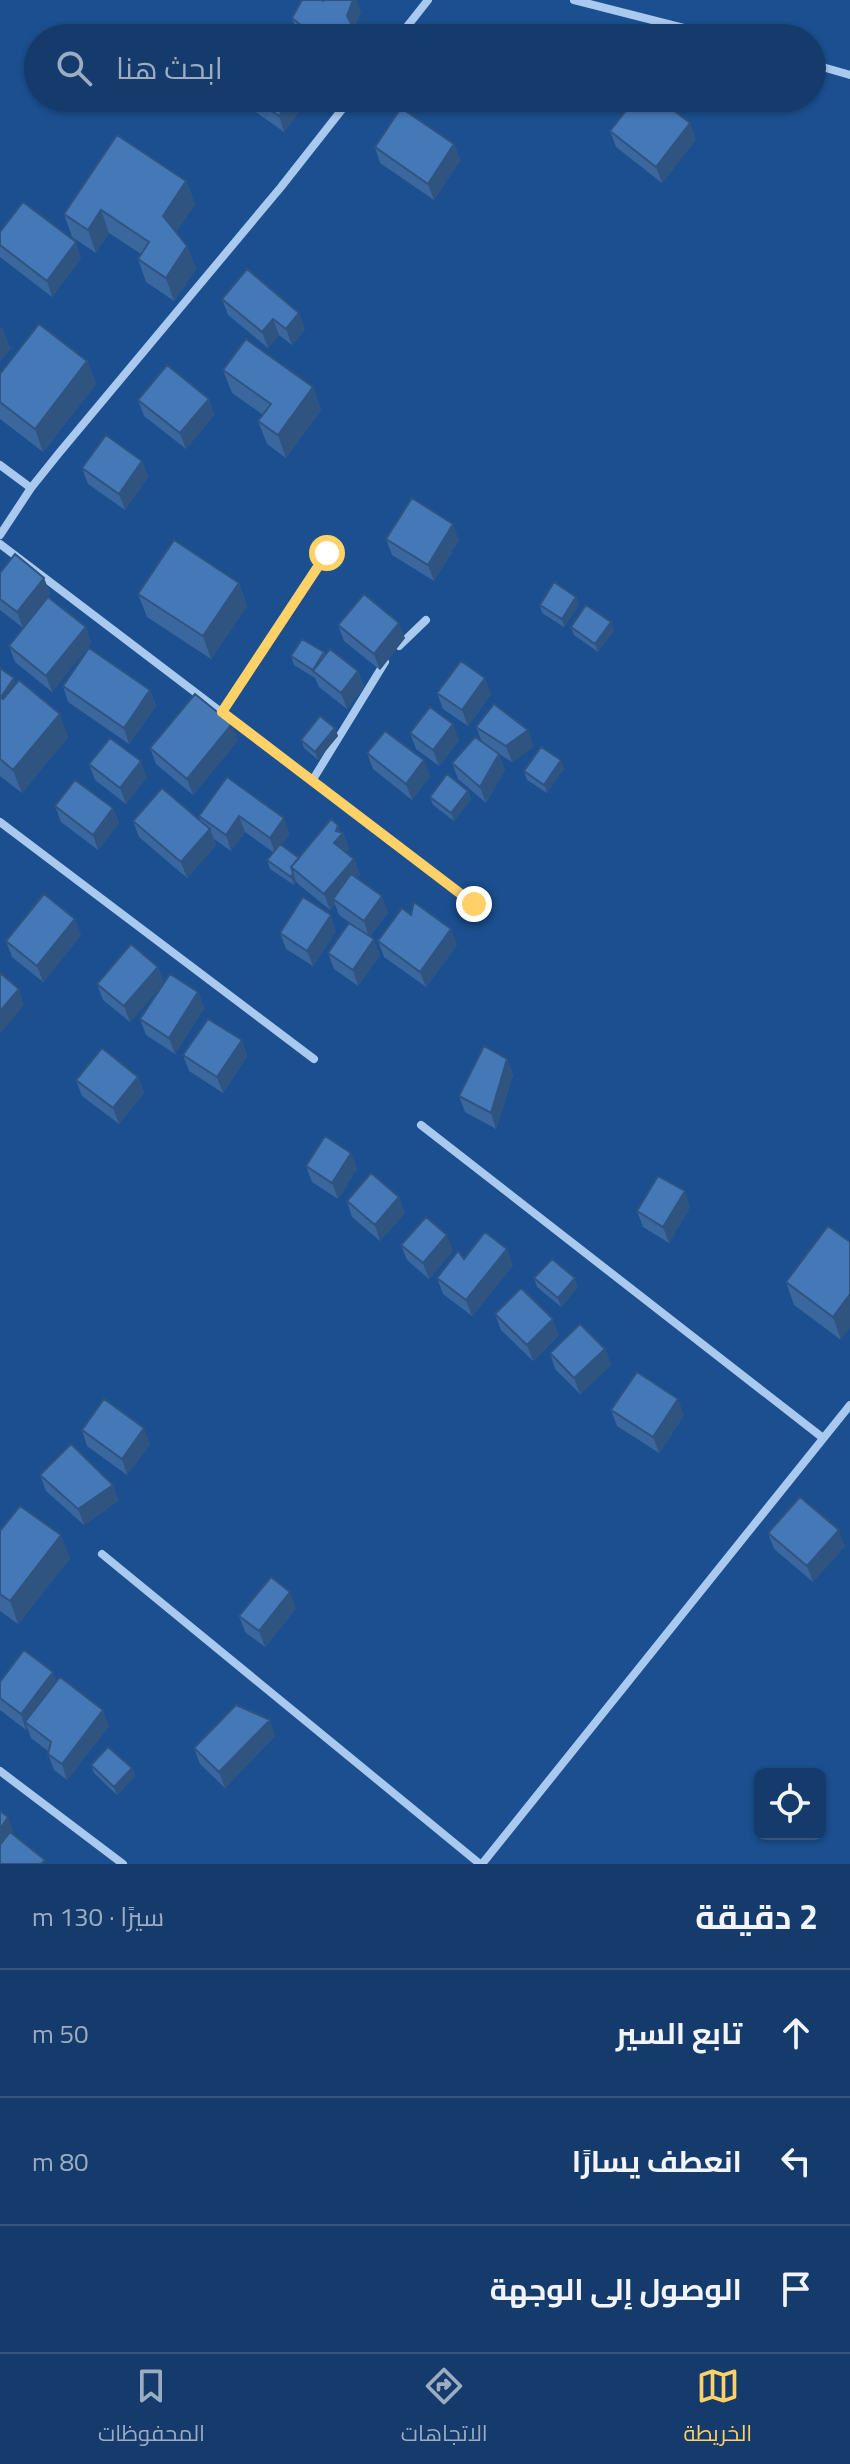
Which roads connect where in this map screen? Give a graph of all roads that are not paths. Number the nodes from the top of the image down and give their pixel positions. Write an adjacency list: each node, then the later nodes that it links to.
1 (428, 0): 3 (street)
2 (574, 0): 4 (street)
3 (409, 24)
4 (668, 24)
5 (826, 68): 6 (street)
6 (850, 75)
7 (340, 112): 9 (street)
8 (0, 465): 9 (street)
9 (31, 488): 10 (street)
10 (0, 535)
11 (0, 544): 16 (street)
12 (327, 553): 16 (street)
13 (426, 620): 14 (street)
14 (396, 649)
15 (388, 659): 17 (street)
16 (222, 712): 17 (street)
17 (312, 781): 19 (street)
18 (0, 822): 20 (street)
19 (474, 904)
20 (314, 1059)
21 (421, 1125): 23 (street)
22 (850, 1405): 23 (street)
23 (823, 1438): 27 (street)
24 (102, 1554): 27 (street)
25 (0, 1771): 26 (street)
26 (123, 1864)
27 (481, 1864)

